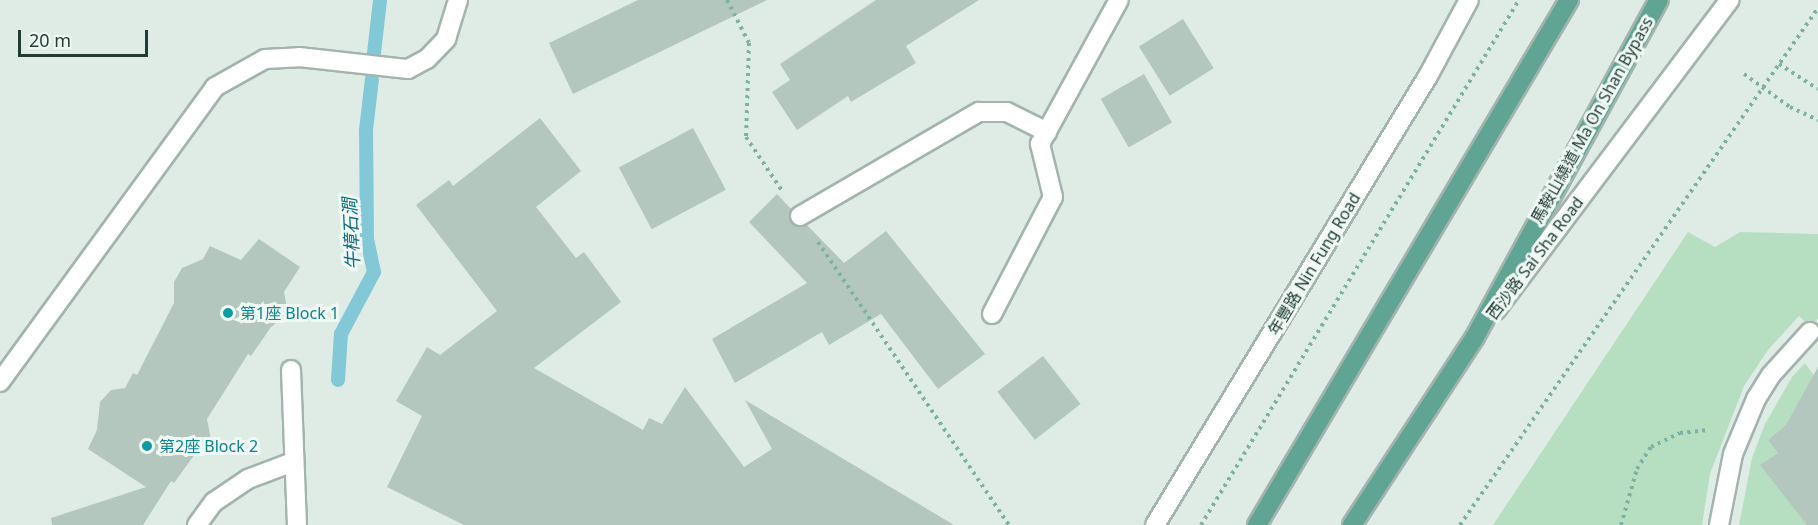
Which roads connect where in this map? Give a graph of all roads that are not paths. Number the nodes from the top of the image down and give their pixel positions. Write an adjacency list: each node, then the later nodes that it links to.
1 (458, 0): 13 (street)
2 (1119, 0): 7 (street)
3 (1468, 0): 17 (street, 年豐路 Nin Fung Road)
4 (1569, 0): 18 (main road)
5 (1659, 0): 11 (main road, 馬鞍山繞道 Ma On Shan Bypass)
6 (1730, 0): 11 (street, 西沙路 Sai Sha Road)
7 (1047, 132): 8 (street); 9 (street)
8 (800, 216)
9 (992, 314)
10 (1810, 332): 20 (street)
11 (1475, 337): 19 (main road, 西沙路 Sai Sha Road)
12 (291, 370): 14 (street)
13 (0, 382)
14 (293, 462): 15 (street); 16 (street)
15 (197, 525)
16 (297, 525)
17 (1155, 525)
18 (1257, 525)
19 (1352, 525)
20 (1719, 525)

